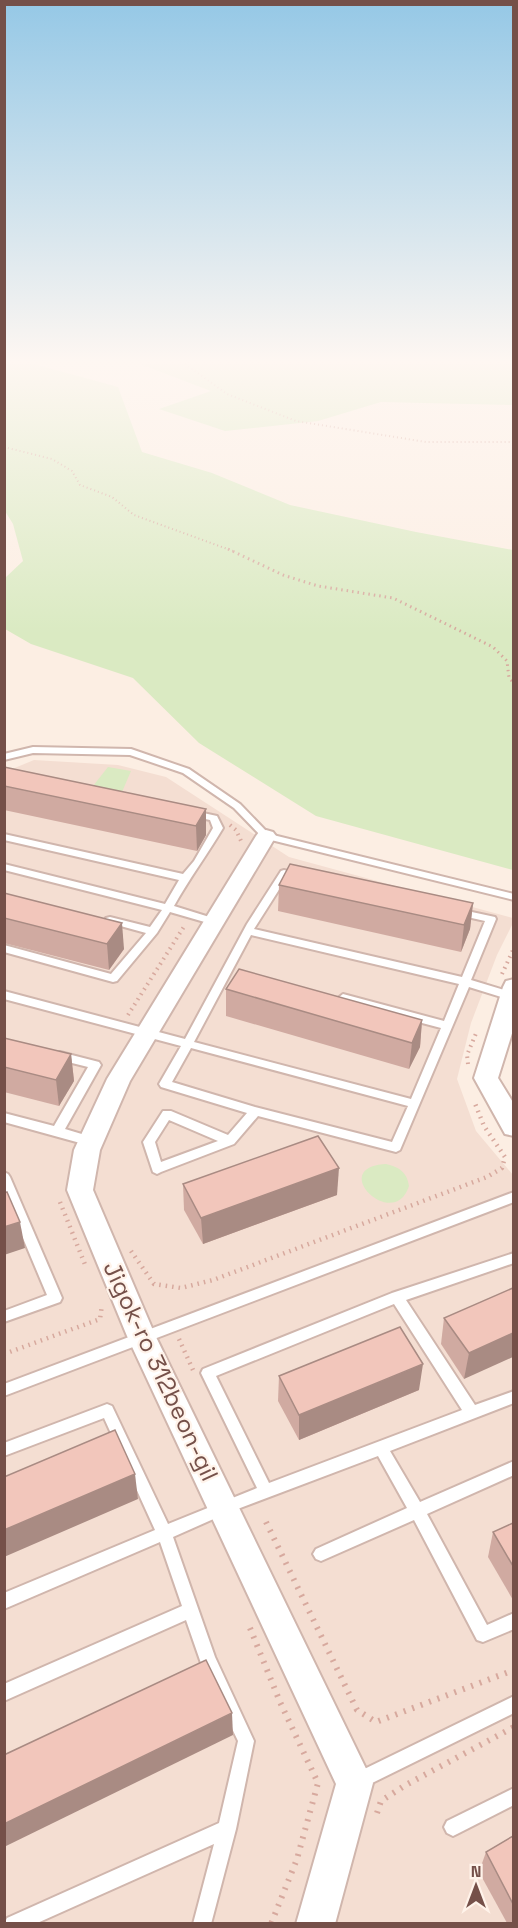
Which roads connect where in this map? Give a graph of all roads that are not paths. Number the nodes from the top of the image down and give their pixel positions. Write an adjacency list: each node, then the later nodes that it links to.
1 (4, 757): 4 (lane)
2 (179, 811): 6 (lane)
3 (4, 837): 6 (lane)
4 (254, 840): 8 (lane); 12 (street, Jigok-ro 312beon-gil)
5 (4, 867): 9 (lane)
6 (185, 878): 9 (lane)
7 (307, 878): 13 (lane)
8 (513, 897)
9 (168, 908): 12 (lane); 14 (lane)
10 (445, 909): 18 (lane)
11 (96, 917): 14 (lane)
12 (215, 922): 22 (street, Jigok-ro 312beon-gil)
13 (249, 930): 16 (lane); 18 (lane)
14 (153, 931): 15 (lane)
15 (4, 948)
16 (229, 968): 17 (lane); 24 (lane)
17 (241, 971)
18 (466, 982): 19 (lane); 23 (lane)
19 (508, 988): 29 (street)
20 (4, 995): 22 (lane)
21 (332, 995): 23 (lane)
22 (138, 1025): 24 (lane); 31 (street, Jigok-ro 312beon-gil)
23 (447, 1026): 26 (lane)
24 (190, 1042): 26 (lane); 27 (lane)
25 (49, 1053): 30 (lane)
26 (415, 1104): 27 (lane)
27 (255, 1111): 32 (lane)
28 (4, 1117): 30 (lane)
29 (513, 1127)
30 (57, 1132): 31 (lane)
31 (91, 1141): 38 (street, Jigok-ro 312beon-gil)
32 (230, 1142): 32 (lane)
33 (4, 1176): 37 (lane)
34 (513, 1197): 38 (lane)
35 (513, 1258): 36 (lane)
36 (397, 1298): 41 (lane); 45 (lane)
37 (4, 1317)
38 (141, 1336): 39 (lane); 46 (street, Jigok-ro 312beon-gil)
39 (4, 1390)
40 (513, 1397): 41 (lane)
41 (472, 1413): 42 (lane)
42 (381, 1448): 45 (lane); 47 (lane)
43 (4, 1450): 48 (lane)
44 (513, 1468): 47 (lane)
45 (266, 1492): 46 (lane)
46 (223, 1508): 48 (lane); 55 (street, Jigok-ro 312beon-gil)
47 (417, 1511): 49 (lane); 52 (lane)
48 (164, 1533): 50 (lane); 51 (lane)
49 (321, 1554)
50 (4, 1601)
51 (191, 1610): 53 (lane); 58 (lane)
52 (513, 1621)
53 (4, 1693)
54 (513, 1704): 55 (lane)
55 (355, 1783): 61 (street)
56 (513, 1796): 57 (lane)
57 (453, 1827)
58 (227, 1828): 59 (lane); 60 (lane)
59 (13, 1923)
60 (202, 1923)
61 (315, 1923)

